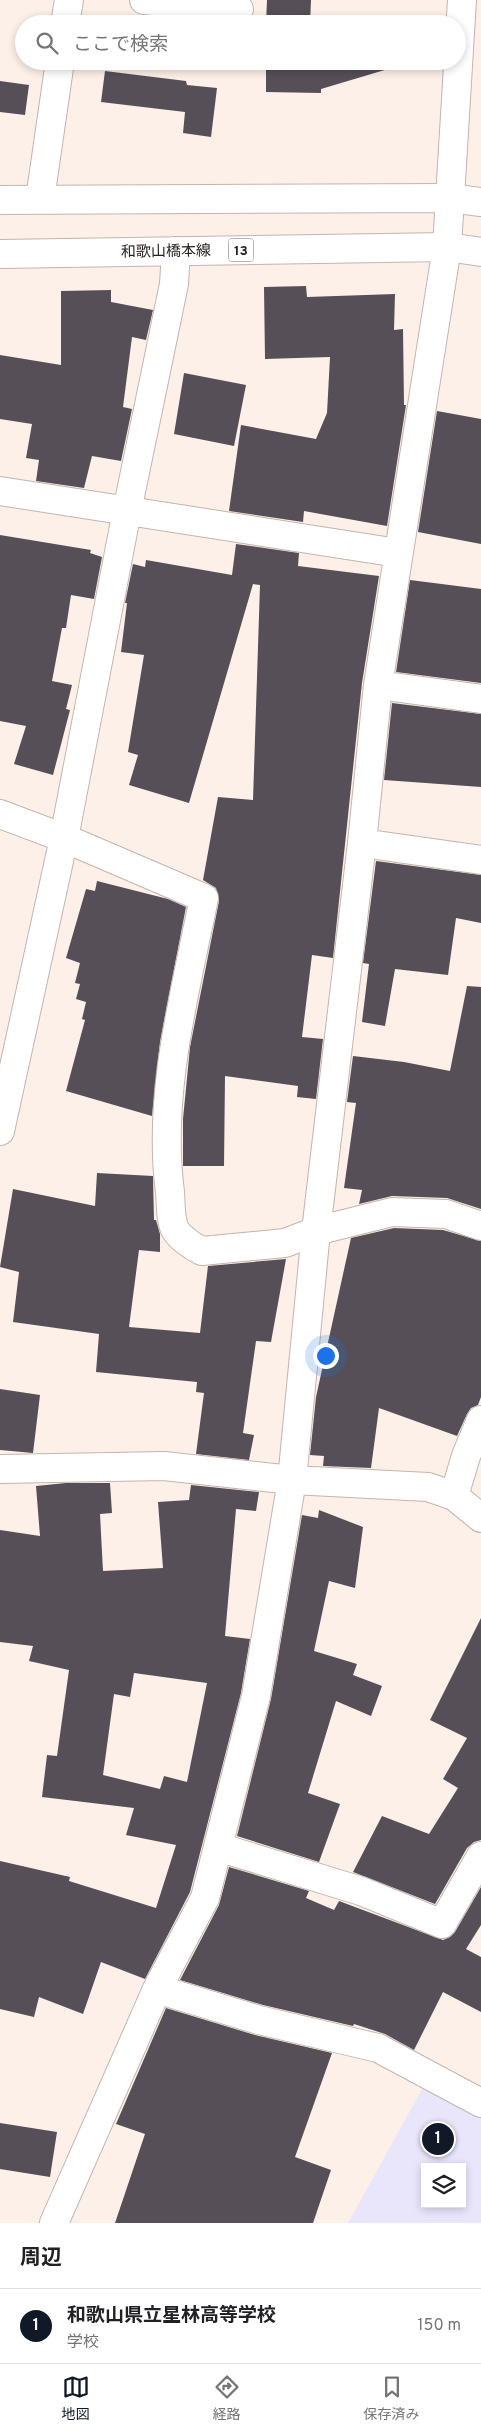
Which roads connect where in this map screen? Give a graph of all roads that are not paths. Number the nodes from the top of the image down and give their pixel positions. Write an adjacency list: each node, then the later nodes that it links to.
1 (68, 0): 5 (street)
2 (144, 0): 4 (street)
3 (462, 0): 6 (street)
4 (240, 9)
5 (66, 15)
6 (461, 15)
7 (59, 70): 11 (street)
8 (458, 70): 9 (street)
9 (450, 198): 11 (street); 12 (street); 13 (street)
10 (0, 200): 11 (street)
11 (40, 200)
12 (481, 202)
13 (447, 247): 14 (street, 和歌山橋本線 / 13); 15 (street, 和歌山橋本線 / 13); 19 (street)
14 (176, 251): 16 (street, 和歌山橋本線 / 13); 18 (street)
15 (481, 252)
16 (0, 254)
17 (0, 491): 18 (street)
18 (127, 511): 19 (street); 23 (street)
19 (398, 554): 20 (street)
20 (378, 685): 21 (street); 24 (street)
21 (481, 699)
22 (0, 814): 23 (street)
23 (64, 838): 26 (street); 28 (street)
24 (362, 843): 25 (street); 28 (street)
25 (481, 860)
26 (0, 1131)
27 (481, 1226): 28 (street)
28 (316, 1231): 31 (street)
29 (481, 1420): 32 (street)
30 (0, 1469): 31 (street)
31 (292, 1480): 32 (street); 34 (street)
32 (454, 1496): 33 (street)
33 (481, 1518)
34 (218, 1847): 35 (street); 36 (street)
35 (481, 1856)
36 (157, 1988): 37 (street); 38 (street)
37 (481, 2102)
38 (54, 2223)

